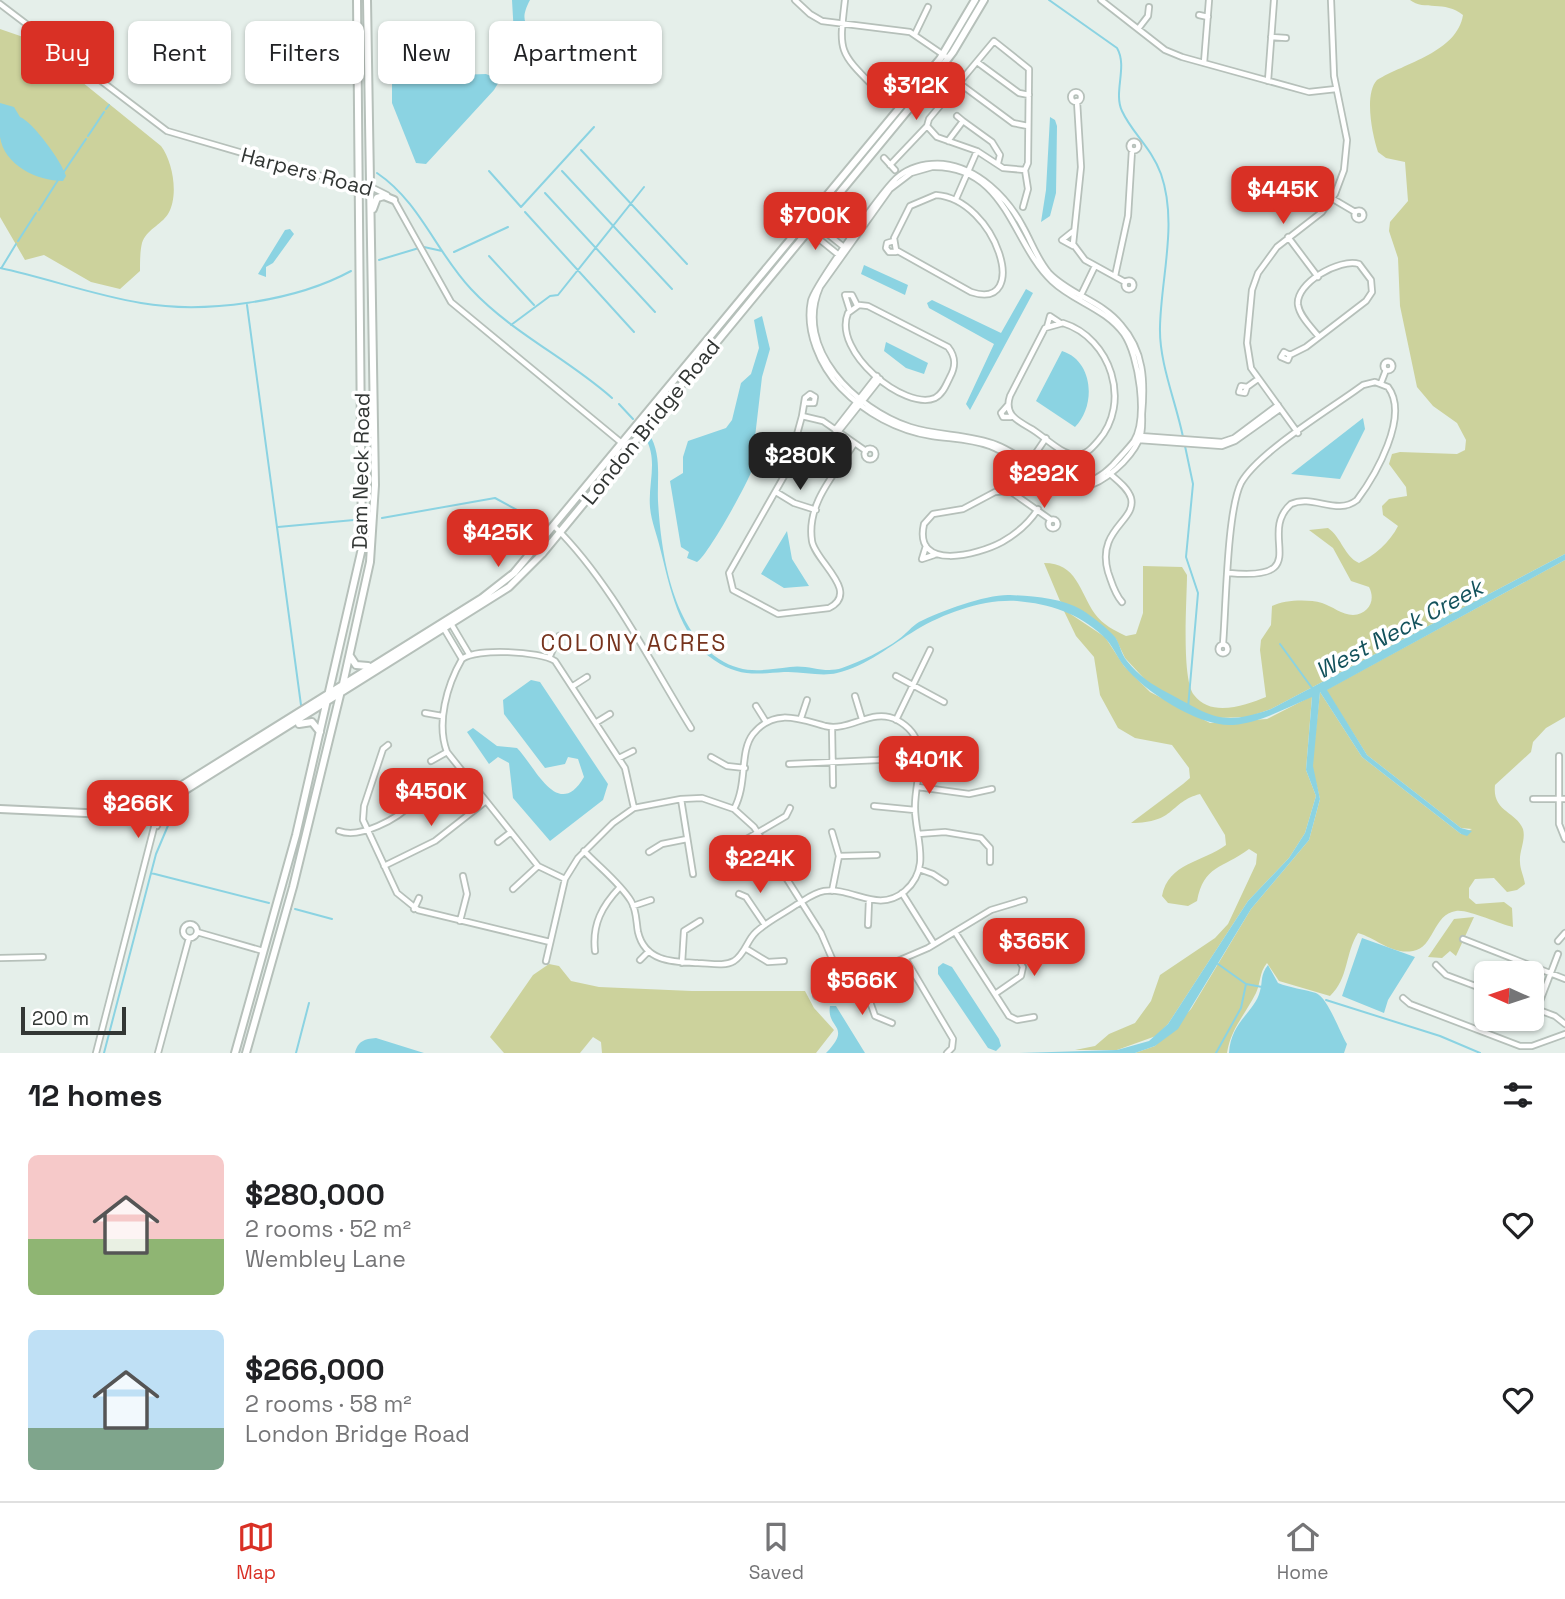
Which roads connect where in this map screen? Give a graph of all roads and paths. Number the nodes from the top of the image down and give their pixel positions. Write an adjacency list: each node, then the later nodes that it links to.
1 (357, 0): 44 (main road, Dam Neck Road)
2 (368, 0): 43 (main road, Dam Neck Road)
3 (795, 0): 16 (street)
4 (845, 0): 16 (street)
5 (975, 0): 21 (main road, London Bridge Road)
6 (984, 0): 21 (main road, London Bridge Road)
7 (1101, 0): 17 (street)
8 (1209, 0): 15 (street)
9 (1274, 0): 19 (street)
10 (1331, 0): 27 (street)
11 (0, 4): 44 (street, Harpers Road)
12 (928, 7): 18 (street)
13 (1149, 7): 17 (street)
14 (1199, 15): 15 (street)
15 (1208, 17): 23 (street)
16 (842, 23): 18 (street); 26 (street)
17 (1138, 30): 23 (street)
18 (915, 34): 21 (street)
19 (1271, 37): 20 (street); 24 (street)
20 (1286, 38)
21 (946, 56): 50 (main road, London Bridge Road)
22 (977, 62): 25 (street); 28 (street); 28 (street)
23 (1204, 63): 24 (street)
24 (1268, 81): 27 (street)
25 (959, 83): 32 (street); 33 (street)
26 (874, 87)
27 (1336, 89): 46 (street)
28 (1029, 95): 33 (street)
29 (1077, 102): 52 (street)
30 (957, 116): 31 (street)
31 (963, 121): 34 (street); 38 (street)
32 (927, 126): 34 (street); 39 (street)
33 (1028, 126): 41 (street)
34 (948, 141): 36 (street)
35 (1132, 150): 61 (street)
36 (977, 151): 38 (street); 42 (street)
37 (884, 158): 39 (street)
38 (998, 163): 41 (street)
39 (890, 165): 40 (street)
40 (895, 170)
41 (1025, 170): 48 (street)
42 (967, 172): 45 (street); 56 (street); 64 (street)
43 (369, 186): 44 (street, Harpers Road); 47 (street, Harpers Road); 58 (main road, Dam Neck Road)
44 (359, 187): 112 (main road, Dam Neck Road)
45 (956, 199): 54 (street); 57 (street)
46 (1332, 199): 49 (street); 53 (street)
47 (394, 200): 58 (main road); 83 (street, Harpers Road)
48 (1023, 207)
49 (1355, 212)
50 (812, 221): 51 (main road, London Bridge Road); 56 (street)
51 (806, 228): 59 (street); 83 (main road, London Bridge Road)
52 (1073, 232): 55 (street); 55 (street)
53 (1289, 237): 62 (street); 71 (street)
54 (894, 241): 57 (street); 57 (street)
55 (1074, 246): 60 (street)
56 (847, 249): 59 (street)
57 (897, 252)
58 (371, 253): 103 (main road, Dam Neck Road)
59 (841, 257): 74 (street)
60 (1095, 267): 61 (street); 64 (street)
61 (1115, 276): 63 (street)
62 (1318, 277): 67 (street); 67 (street)
63 (1125, 282)
64 (1080, 298): 81 (street)
65 (858, 306): 66 (street); 66 (street); 70 (street)
66 (850, 311): 70 (street)
67 (1319, 337): 68 (street)
68 (1290, 355)
69 (1386, 370): 72 (street)
70 (878, 378): 74 (street)
71 (1258, 379): 73 (street); 76 (street)
72 (1381, 383): 79 (street); 95 (street)
73 (1247, 387)
74 (859, 402): 78 (street); 85 (street)
75 (806, 403): 77 (street)
76 (1279, 407): 79 (street); 81 (street)
77 (802, 416): 78 (street); 88 (street)
78 (836, 431): 82 (street)
79 (1298, 433): 95 (street)
80 (1046, 438): 80 (street); 85 (street)
81 (1138, 438): 86 (street)
82 (854, 444): 84 (street); 90 (street)
83 (626, 446): 92 (main road, London Bridge Road)
84 (866, 451)
85 (1029, 463): 86 (street); 87 (street)
86 (1109, 472): 96 (street)
87 (1010, 491): 89 (street); 93 (street)
88 (776, 492): 90 (street); 90 (street)
89 (1038, 509): 91 (street); 94 (street)
90 (816, 510)
91 (1051, 520)
92 (558, 529): 97 (main road, London Bridge Road); 128 (street)
93 (926, 546): 94 (street); 94 (street)
94 (935, 554)
95 (1229, 573): 100 (street)
96 (1122, 602)
97 (450, 621): 98 (main road, London Bridge Road); 102 (street)
98 (442, 626): 105 (street); 106 (main road, London Bridge Road); 113 (main road, London Bridge Road)
99 (559, 636): 104 (street)
100 (1223, 644)
101 (930, 650): 111 (street)
102 (469, 654): 104 (street); 105 (street)
103 (349, 655): 106 (main road); 109 (main road, Dam Neck Road)
104 (550, 658): 110 (street)
105 (463, 659): 121 (street)
106 (374, 665): 109 (main road, London Bridge Road)
107 (896, 676): 111 (street)
108 (587, 677): 110 (street)
109 (343, 685): 112 (main road, London Bridge Road); 113 (main road, Dam Neck Road)
110 (573, 686): 125 (street)
111 (913, 686): 117 (street); 124 (street)
112 (330, 693): 116 (main road, Dam Neck Road); 143 (main road, London Bridge Road)
113 (341, 694): 116 (main road, London Bridge Road); 239 (main road, Dam Neck Road)
114 (855, 695): 123 (street)
115 (807, 700): 122 (street)
116 (328, 702): 129 (main road, Dam Neck Road); 130 (main road, London Bridge Road)
117 (944, 702)
118 (756, 706): 126 (street)
119 (425, 713): 121 (street)
120 (610, 714): 125 (street)
121 (442, 716): 134 (street)
122 (801, 718): 126 (street); 127 (street)
123 (862, 719): 124 (street); 127 (street)
124 (896, 720): 135 (street)
125 (597, 722): 138 (street)
126 (766, 722): 142 (street)
127 (832, 727): 140 (street)
128 (691, 729)
129 (320, 732): 130 (main road); 210 (main road, Dam Neck Road)
130 (270, 739): 152 (main road, London Bridge Road)
131 (388, 745): 160 (street)
132 (959, 749): 135 (street)
133 (633, 751): 138 (street)
134 (447, 752): 139 (street); 150 (street)
135 (920, 754): 140 (street); 145 (street)
136 (1559, 756): 149 (street)
137 (711, 757): 142 (street)
138 (619, 758): 154 (street)
139 (431, 761)
140 (832, 761): 141 (street); 144 (street)
141 (789, 764)
142 (745, 768): 157 (street)
143 (200, 774): 152 (main road); 159 (main road)
144 (833, 785)
145 (918, 787): 146 (street); 158 (street)
146 (992, 789)
147 (681, 799): 154 (street); 157 (street); 166 (street)
148 (1532, 799): 149 (street)
149 (1562, 799): 167 (street)
150 (486, 802): 162 (street); 176 (street)
151 (412, 803): 160 (street)
152 (163, 805): 159 (main road); 236 (street)
153 (874, 806): 158 (street)
154 (634, 808): 170 (street)
155 (790, 808): 164 (street)
156 (0, 809): 159 (main road)
157 (734, 809): 164 (street)
158 (915, 810): 165 (street)
159 (110, 814)
160 (366, 830): 161 (street); 176 (street)
161 (339, 831)
162 (511, 832): 168 (street); 177 (street)
163 (832, 832): 173 (street)
164 (758, 834): 169 (street); 178 (street)
165 (918, 834): 175 (street); 179 (street)
166 (687, 839): 171 (street); 180 (street)
167 (1565, 839)
168 (498, 842)
169 (733, 847)
170 (584, 851): 182 (street); 184 (street)
171 (649, 852)
172 (877, 855): 173 (street)
173 (839, 856): 186 (street)
174 (793, 860): 178 (street)
175 (990, 862)
176 (383, 866): 195 (street)
177 (538, 866): 182 (street); 185 (street)
178 (780, 868): 193 (street)
179 (919, 869): 183 (street); 187 (street)
180 (693, 874)
181 (463, 876): 196 (street)
182 (565, 880): 206 (street)
183 (945, 883)
184 (620, 887): 194 (street); 211 (street)
185 (513, 889)
186 (832, 891): 191 (street); 193 (street)
187 (902, 893): 191 (street); 207 (street)
188 (739, 894): 198 (street)
189 (419, 898): 195 (street)
190 (651, 900): 194 (street)
191 (869, 900): 199 (street)
192 (1024, 900): 201 (street)
193 (801, 902): 198 (street); 225 (street)
194 (634, 906): 212 (street)
195 (414, 909): 196 (street)
196 (460, 921): 206 (street)
197 (700, 921): 220 (street)
198 (765, 925): 208 (street)
199 (868, 925)
200 (197, 932): 203 (street); 203 (street); 210 (street)
201 (956, 932): 207 (street); 228 (street)
202 (1565, 933): 205 (street)
203 (189, 938): 237 (street)
204 (1464, 939): 222 (street)
205 (1558, 941)
206 (550, 942): 218 (street)
207 (934, 944): 216 (street)
208 (745, 948): 219 (street); 220 (street)
209 (1013, 949): 228 (street)
210 (264, 951): 238 (main road, Dam Neck Road)
211 (595, 951)
212 (649, 951): 217 (street); 220 (street)
213 (1558, 954): 222 (street)
214 (43, 957): 215 (street)
215 (0, 958)
216 (905, 958): 223 (street); 240 (street)
217 (640, 960)
218 (546, 961)
219 (784, 961)
220 (682, 963)
221 (1436, 965): 226 (street)
222 (1551, 971): 224 (street); 227 (street)
223 (861, 976): 225 (street); 233 (street)
224 (1565, 979)
225 (843, 984): 229 (street)
226 (1474, 986)
227 (1544, 986)
228 (995, 994): 232 (street)
229 (816, 996)
230 (1403, 998): 235 (street)
231 (1544, 1013): 234 (street)
232 (1034, 1017)
233 (892, 1023)
234 (1565, 1024)
235 (1565, 1034)
236 (96, 1053)
237 (158, 1053)
238 (235, 1053)
239 (246, 1053)
240 (947, 1053)

